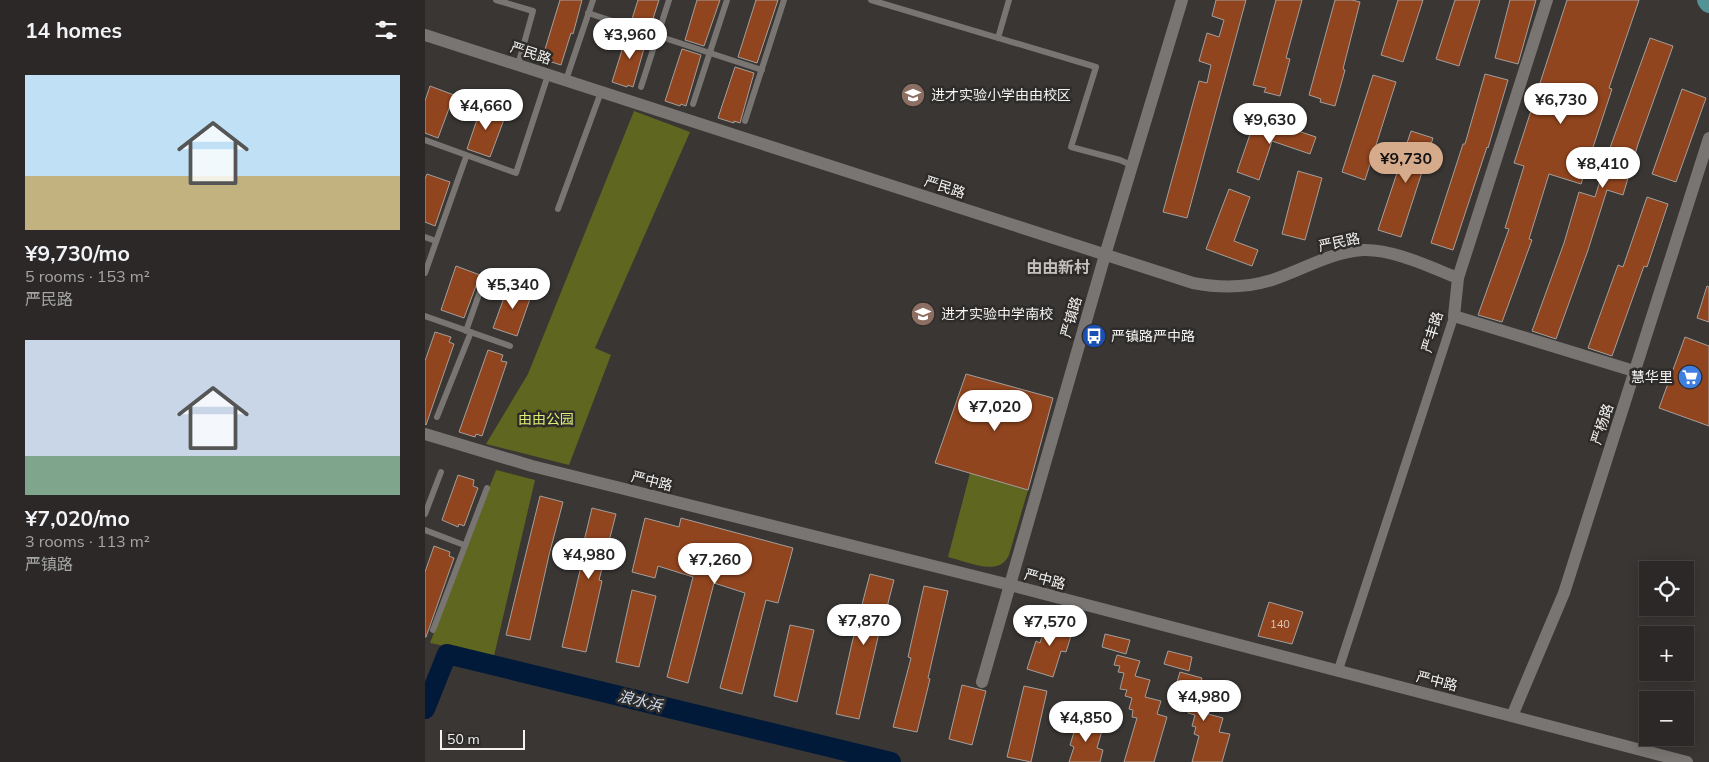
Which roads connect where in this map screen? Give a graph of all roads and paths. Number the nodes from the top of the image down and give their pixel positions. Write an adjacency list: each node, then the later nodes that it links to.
1 (496, 0): 15 (lane)
2 (593, 0): 10 (lane)
3 (669, 0): 12 (lane)
4 (727, 0): 14 (lane)
5 (784, 0): 16 (lane)
6 (871, 0): 13 (lane)
7 (1009, 0): 13 (lane)
8 (1181, 0): 26 (street, 严镇路)
9 (1547, 0): 32 (street, 严丰路)
10 (588, 13): 12 (lane); 18 (lane)
11 (425, 35): 15 (street, 严民路)
12 (657, 36): 14 (lane); 19 (lane)
13 (997, 38): 26 (lane)
14 (710, 53): 16 (lane); 21 (lane)
15 (518, 65): 17 (street, 严民路)
16 (762, 70): 22 (lane)
17 (548, 74): 18 (street, 严民路); 25 (lane)
18 (566, 80): 20 (street, 严民路)
19 (641, 88)
20 (601, 92): 27 (lane); 30 (street, 严民路)
21 (693, 104)
22 (745, 121)
23 (1709, 138): 38 (street, 严杨路)
24 (425, 140): 25 (lane)
25 (466, 156): 29 (lane)
26 (1133, 166): 30 (street, 严镇路)
27 (558, 209)
28 (425, 237): 29 (lane)
29 (436, 240): 31 (lane)
30 (1105, 255): 32 (street, 严民路); 46 (street, 严镇路)
31 (425, 273)
32 (1459, 278): 35 (street, 严丰路)
33 (484, 280): 36 (lane)
34 (425, 316): 36 (lane)
35 (1454, 316): 38 (street); 48 (street, 严丰路)
36 (468, 332): 37 (lane); 39 (lane)
37 (510, 346)
38 (1635, 371): 50 (street, 严杨路)
39 (437, 417)
40 (425, 434): 46 (street, 严中路)
41 (441, 472): 43 (lane)
42 (487, 488): 45 (lane)
43 (425, 514)
44 (425, 530): 45 (lane)
45 (464, 546): 47 (lane)
46 (1010, 585): 48 (street, 严中路); 49 (street, 严镇路)
47 (433, 630)
48 (1338, 671): 50 (street, 严中路)
49 (982, 682)
50 (1512, 716): 51 (street, 严中路)
51 (1687, 762)

